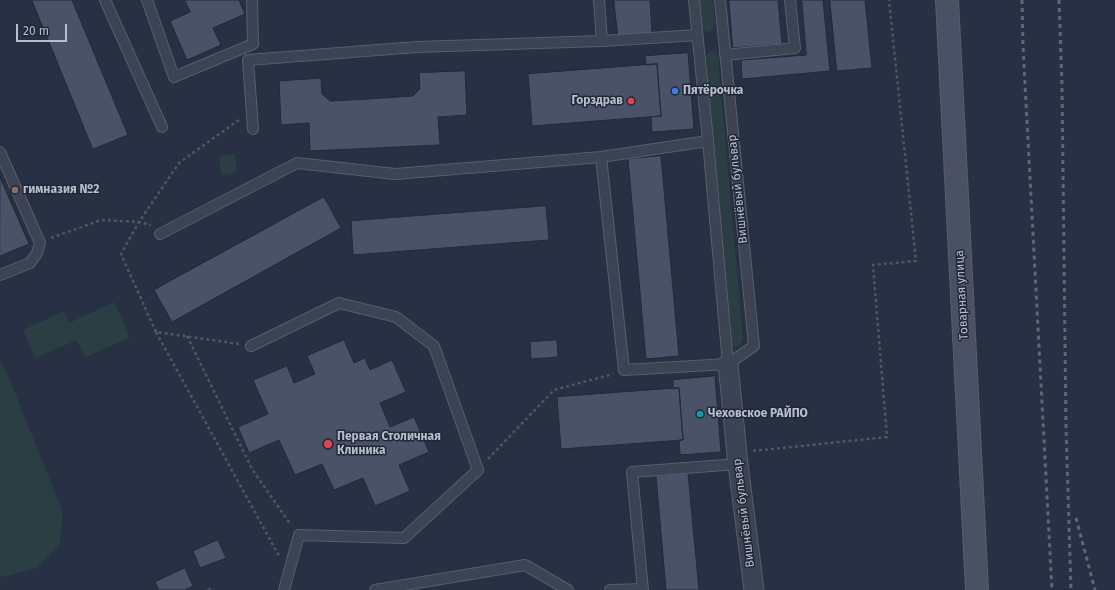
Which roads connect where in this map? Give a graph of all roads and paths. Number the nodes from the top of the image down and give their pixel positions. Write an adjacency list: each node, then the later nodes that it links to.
1 (105, 0): 14 (lane)
2 (147, 0): 3 (lane)
3 (252, 0)
4 (599, 0): 11 (lane)
5 (694, 0): 10 (lane, Вишнёвый бульвар)
6 (720, 0): 12 (lane, Вишнёвый бульвар)
7 (790, 0): 12 (lane)
8 (889, 0): 28 (path)
9 (946, 0): 38 (street, Товарная улица)
10 (698, 35): 11 (lane); 16 (lane, Вишнёвый бульвар)
11 (602, 41): 13 (lane)
12 (725, 55): 26 (lane, Вишнёвый бульвар)
13 (252, 110): 15 (lane); 19 (path)
14 (162, 127)
15 (253, 129)
16 (708, 141): 18 (lane); 26 (lane, Вишнёвый бульвар)
17 (0, 152): 21 (lane)
18 (601, 157): 20 (lane); 27 (lane)
19 (139, 222): 20 (path); 21 (path); 23 (path)
20 (164, 231)
21 (40, 243): 22 (lane)
22 (0, 275)
23 (156, 332): 24 (path); 31 (path)
24 (187, 336): 25 (path); 30 (path)
25 (251, 346): 29 (lane)
26 (728, 364): 27 (lane); 28 (street, Вишнёвый бульвар)
27 (624, 370): 29 (path)
28 (738, 458): 32 (lane); 37 (street, Вишнёвый бульвар)
29 (478, 470): 30 (lane)
30 (299, 535): 31 (lane)
31 (288, 572): 33 (lane)
32 (643, 589): 36 (lane)
33 (284, 590)
34 (375, 590): 35 (lane)
35 (568, 590)
36 (610, 590)
37 (754, 590)
38 (977, 590)

